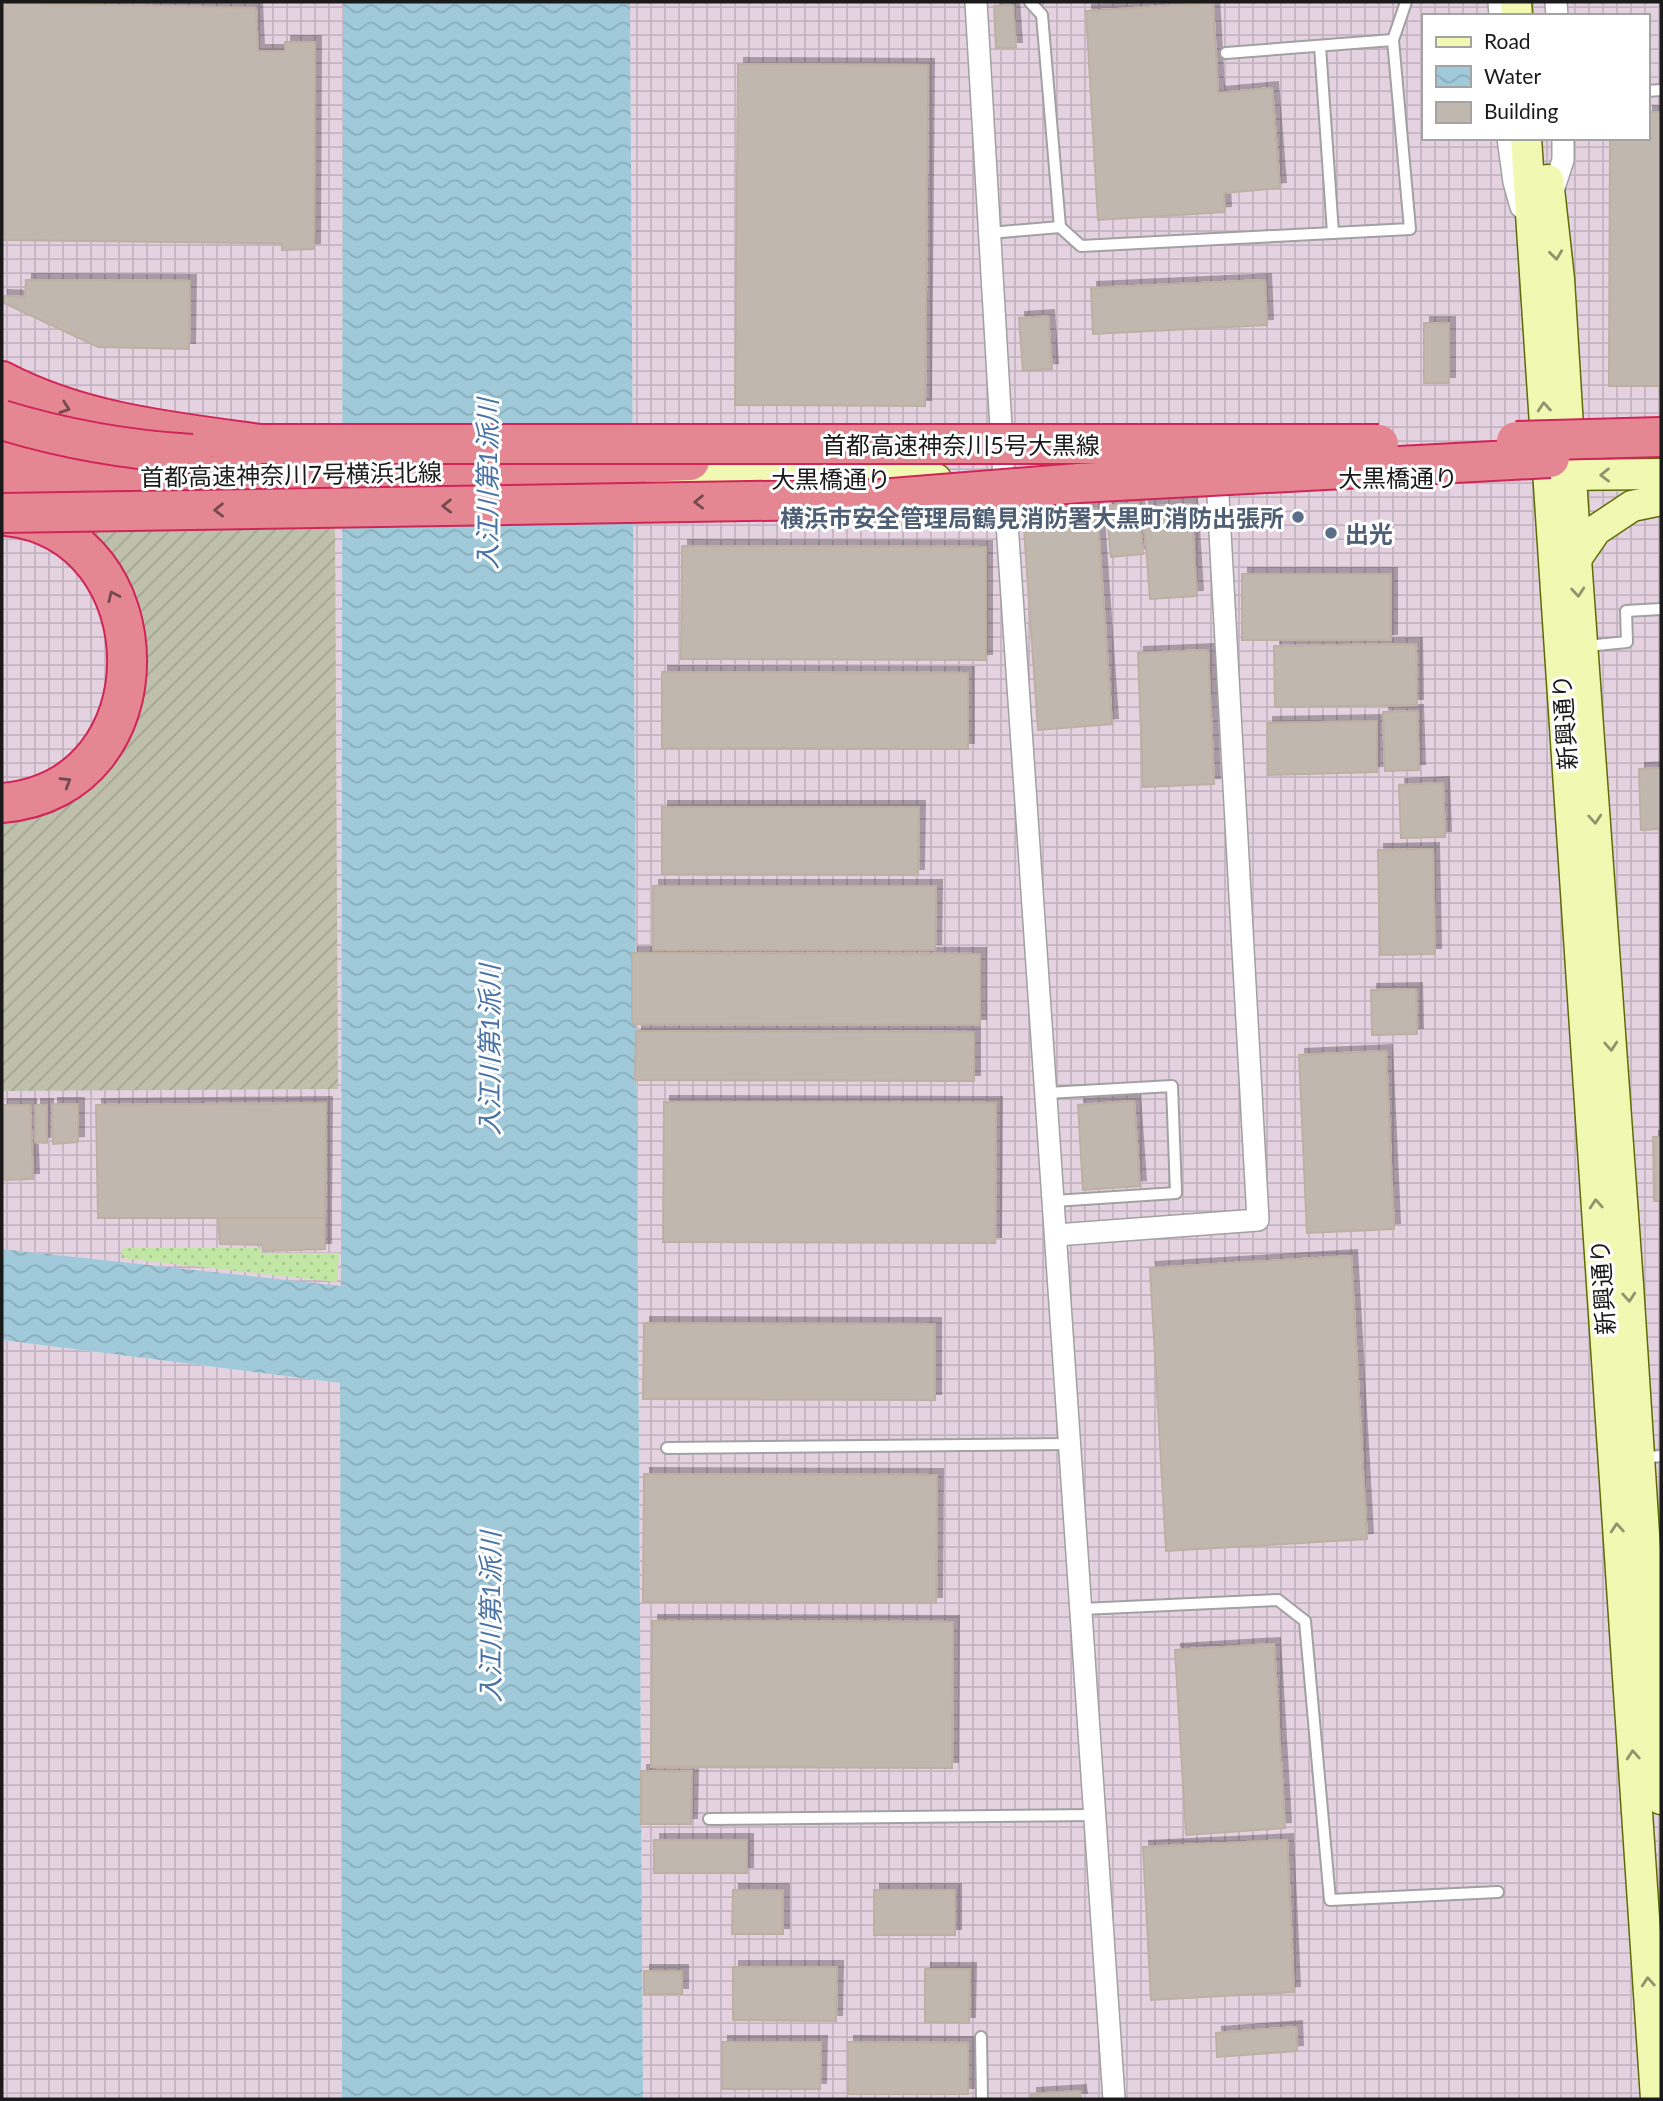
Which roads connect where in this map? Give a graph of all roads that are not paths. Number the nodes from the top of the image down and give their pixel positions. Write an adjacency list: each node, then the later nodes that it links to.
1 (976, 2): 13 (street)
2 (1030, 2): 12 (lane)
3 (1406, 2): 4 (lane)
4 (1393, 40): 5 (lane); 14 (lane)
5 (1320, 46): 6 (lane); 14 (lane)
6 (1226, 53)
7 (1508, 140): 15 (street)
8 (1526, 140): 15 (street)
9 (1544, 140): 11 (street)
10 (1563, 140): 11 (street)
11 (1550, 200): 24 (street, one-way to 24)
12 (1060, 227): 13 (lane); 14 (lane)
13 (990, 233): 20 (street)
14 (1333, 233)
15 (1533, 249): 24 (street, one-way to 15)
16 (2, 382): 19 (highway, one-way to 19)
17 (2, 420): 23 (highway, bridge)
18 (1661, 437): 19 (highway, 首都高速神奈川5号大黒線, bridge)
19 (261, 444): 21 (highway, 首都高速神奈川7号横浜北線, bridge)
20 (1002, 444): 21 (street, 大黒橋通り, bridge); 24 (street, 大黒橋通り); 28 (street)
21 (2, 450)
22 (1661, 450): 24 (highway, 首都高速神奈川5号大黒線)
23 (748, 458): 24 (highway, 首都高速神奈川5号大黒線, bridge); 26 (highway, 首都高速神奈川7号横浜北線)
24 (1557, 461): 25 (street, 大黒橋通り, one-way to 24); 27 (street, 大黒橋通り); 31 (highway, one-way to 31, bridge); 32 (street, 新興通り); 41 (street, 新興通り, one-way to 24)
25 (1661, 474)
26 (2, 477)
27 (1217, 478): 28 (street, 大黒橋通り); 38 (street)
28 (1004, 479): 29 (street, 大黒橋通り); 36 (street)
29 (2, 490)
30 (1661, 500): 32 (street)
31 (2, 514): 35 (highway, one-way to 31)
32 (1576, 559): 34 (street, 新興通り, one-way to 34)
33 (1661, 609): 34 (lane)
34 (1583, 647): 41 (street, 新興通り, one-way to 41)
35 (2, 803)
36 (1046, 1093): 37 (street); 37 (lane)
37 (1054, 1201): 38 (street)
38 (1056, 1235): 39 (street)
39 (1071, 1444): 40 (lane); 42 (street)
40 (667, 1448)
41 (1638, 1458): 43 (street, 新興通り); 50 (street, 新興通り, one-way to 41)
42 (1082, 1609): 44 (street); 46 (lane)
43 (1661, 1799)
44 (1096, 1815): 45 (lane); 49 (street)
45 (709, 1819)
46 (1498, 1892)
47 (981, 2037): 48 (lane)
48 (982, 2099)
49 (1114, 2099)
50 (1656, 2099)

